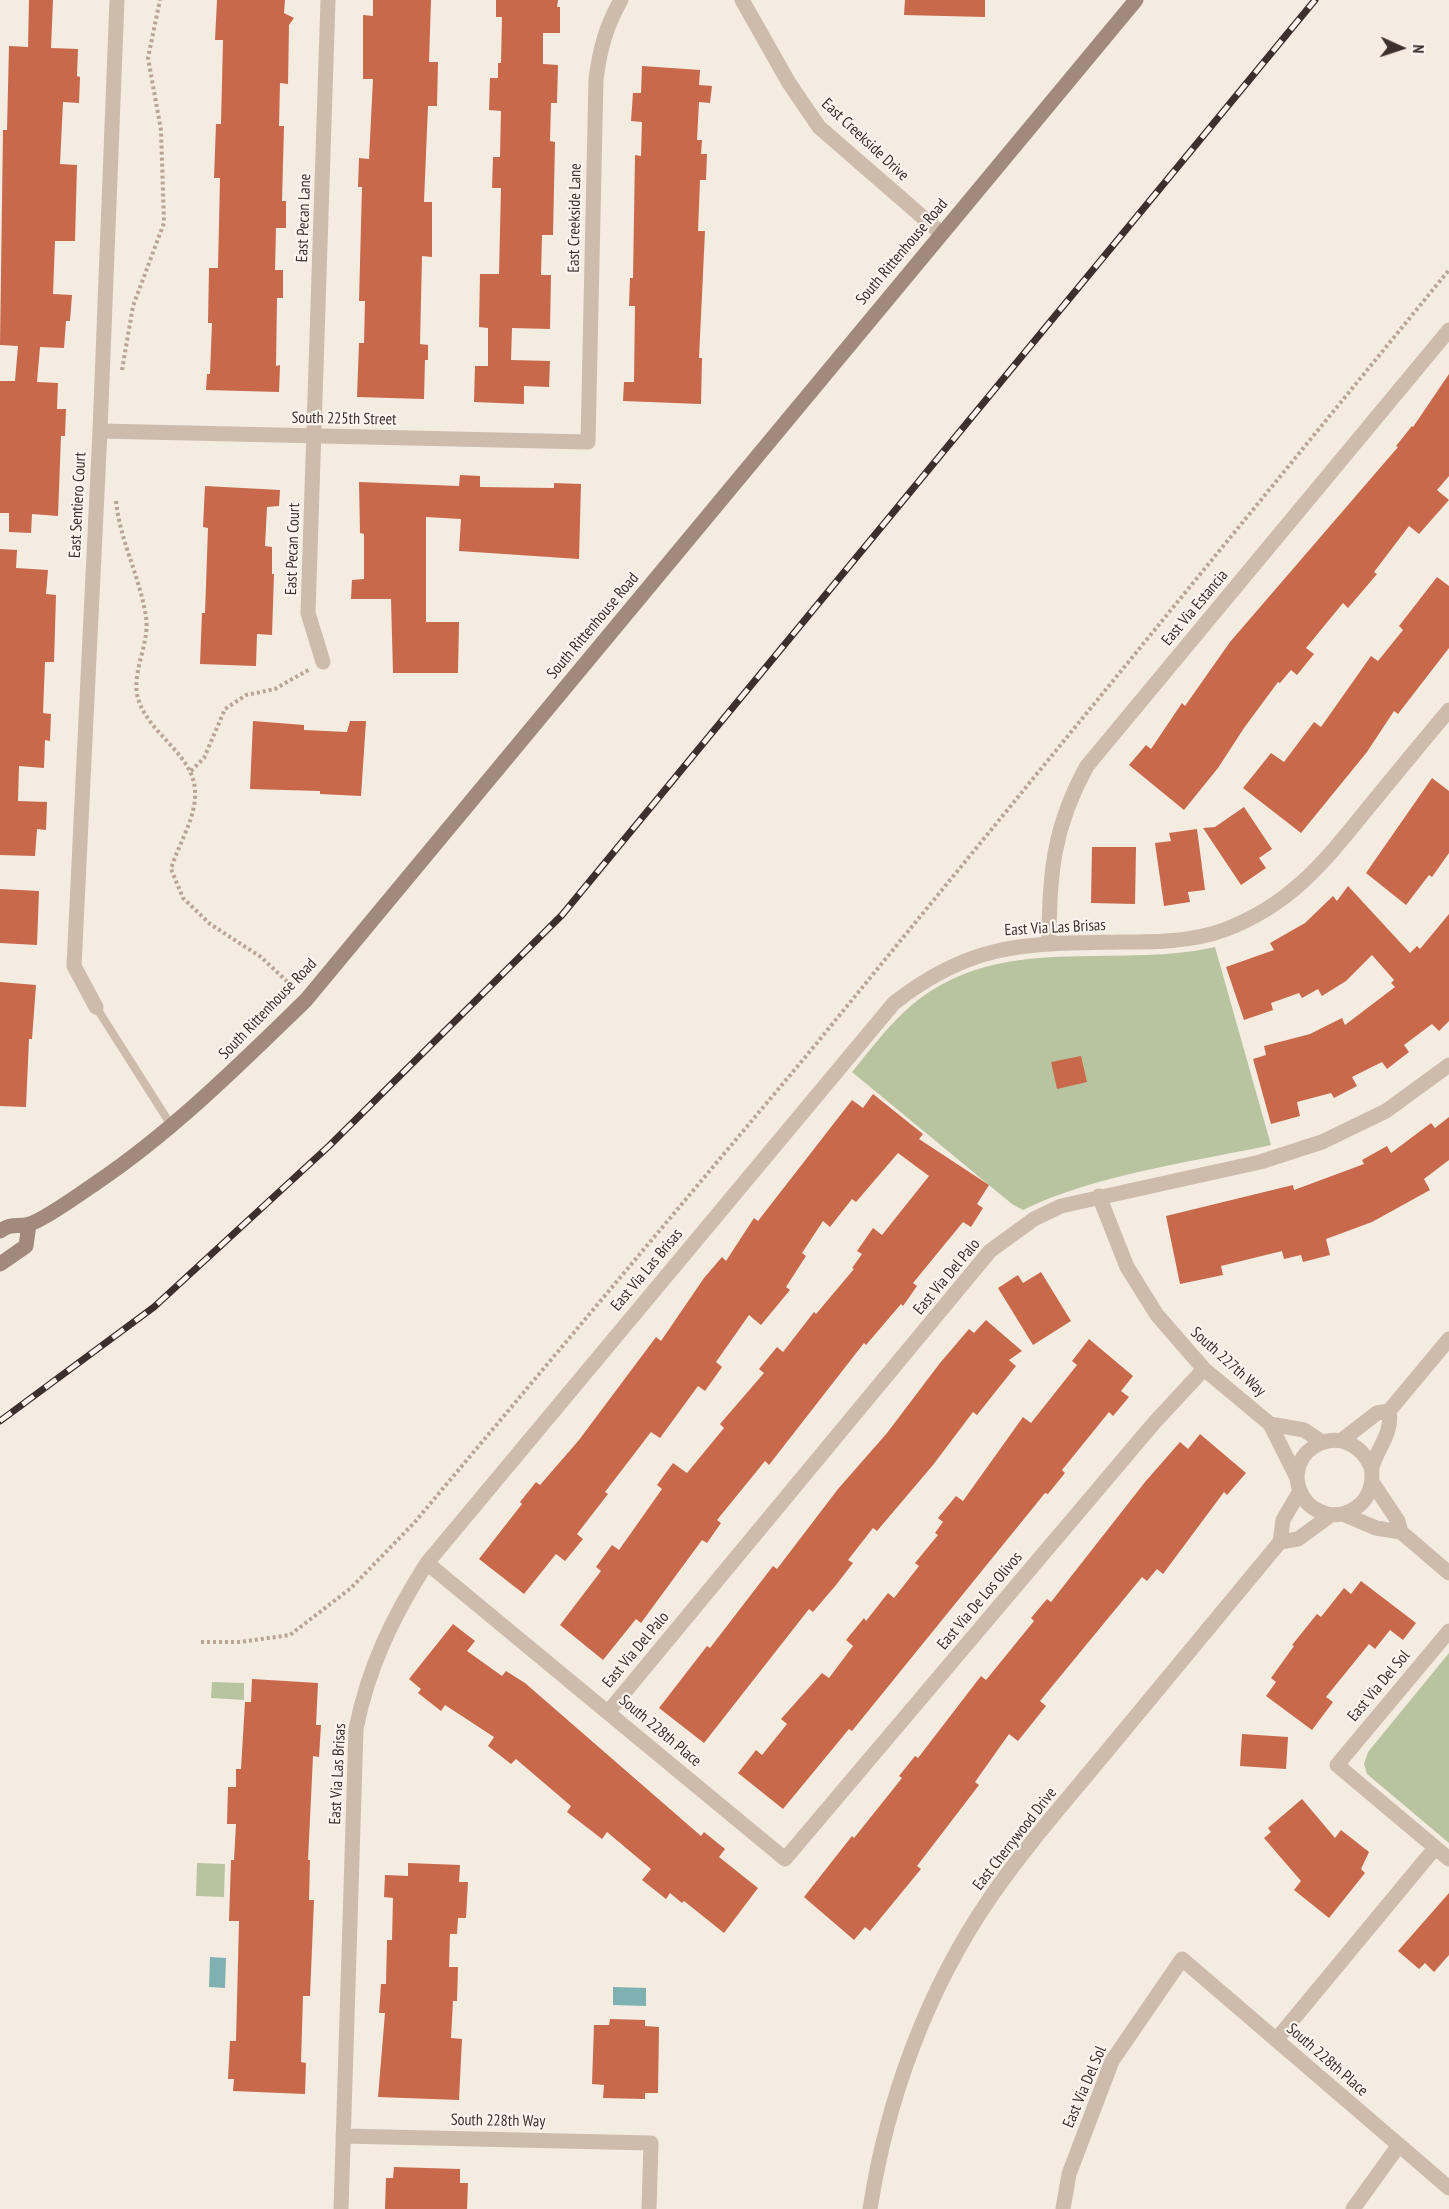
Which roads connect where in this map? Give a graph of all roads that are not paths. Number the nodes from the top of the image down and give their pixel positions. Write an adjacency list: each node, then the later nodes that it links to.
1 (117, 0): 8 (street, East Sentiero Court)
2 (328, 0): 9 (street, East Pecan Lane)
3 (621, 0): 10 (street, East Creekside Lane)
4 (742, 0): 6 (street, East Creekside Drive)
5 (1136, 0): 6 (main road, South Rittenhouse Road)
6 (941, 233): 16 (main road, South Rittenhouse Road)
7 (1449, 330): 13 (street, East Via Estancia)
8 (100, 431): 9 (street, South 225th Street); 14 (street, East Sentiero Court)
9 (316, 436): 10 (street, South 225th Street); 11 (street, East Pecan Court)
10 (588, 442)
11 (324, 662)
12 (1449, 710): 13 (street, East Via Las Brisas)
13 (1049, 944): 32 (street, East Via Las Brisas)
14 (96, 1007): 16 (lane)
15 (1449, 1065): 17 (street, East Via Del Palo)
16 (171, 1125): 18 (main road, South Rittenhouse Road)
17 (1099, 1196): 22 (street, South 227th Way); 35 (street, East Via Del Palo)
18 (29, 1224): 19 (main road, South Rittenhouse Road); 20 (main road)
19 (0, 1231)
20 (0, 1264)
21 (1449, 1339): 23 (street)
22 (1204, 1369): 24 (street, South 227th Way); 37 (street, East Via De Los Olivos)
23 (1389, 1412): 25 (street); 27 (street)
24 (1270, 1424): 26 (street, South 227th Way); 28 (street, South 227th Way)
25 (1342, 1440): 26 (street); 27 (street)
26 (1322, 1442): 28 (street)
27 (1372, 1475): 29 (street); 30 (street)
28 (1299, 1484): 29 (street); 31 (street)
29 (1337, 1514): 30 (street); 31 (street)
30 (1401, 1532): 33 (street)
31 (1280, 1542): 46 (street, East Cherrywood Drive)
32 (427, 1563): 35 (street, South 228th Place); 41 (street, East Via Las Brisas)
33 (1449, 1573)
34 (1449, 1631): 36 (street, East Via Del Sol)
35 (609, 1711): 37 (street, South 228th Place)
36 (1436, 1848): 38 (street); 40 (street)
37 (785, 1859)
38 (1449, 1859)
39 (1182, 1959): 40 (street, South 228th Place); 47 (street, East Via Del Sol)
40 (1276, 2040): 42 (street, South 228th Place)
41 (344, 2136): 44 (street, East Via Las Brisas); 45 (street, South 228th Way)
42 (1399, 2145): 43 (street, South 228th Place); 48 (street)
43 (1449, 2188)
44 (341, 2209)
45 (649, 2209)
46 (870, 2209)
47 (1063, 2209)
48 (1353, 2209)

